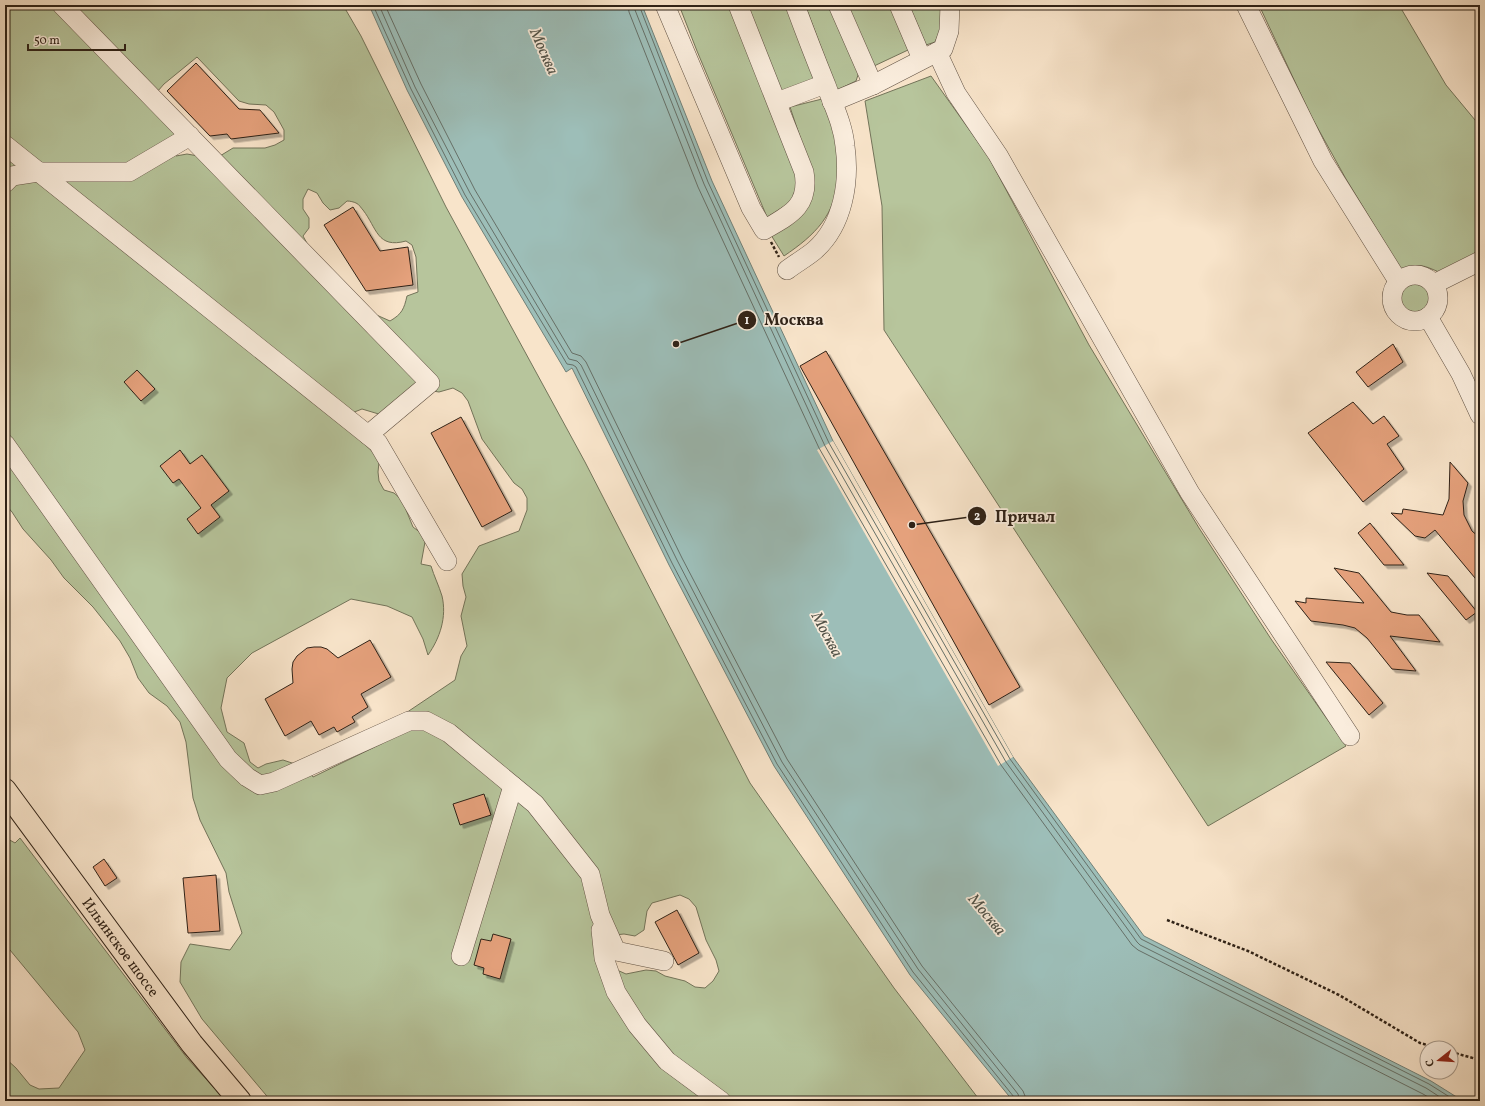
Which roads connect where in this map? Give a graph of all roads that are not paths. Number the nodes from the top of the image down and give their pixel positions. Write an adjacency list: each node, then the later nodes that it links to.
1 (62, 5): 14 (street)
2 (665, 5): 12 (street)
3 (738, 5): 12 (street)
4 (795, 5): 10 (street)
5 (838, 5): 11 (street)
6 (899, 5): 9 (street)
7 (950, 5): 9 (street)
8 (1246, 5): 20 (street)
9 (929, 56): 11 (street); 27 (street)
10 (825, 84): 12 (street); 13 (street)
11 (873, 85): 13 (street)
12 (777, 102)
13 (832, 102): 19 (street)
14 (190, 136): 16 (street); 24 (street)
15 (5, 145): 16 (street)
16 (38, 172): 17 (street); 24 (street)
17 (5, 183)
18 (1480, 261): 21 (street)
19 (788, 270)
20 (1398, 281): 21 (street); 22 (street)
21 (1434, 284): 22 (street)
22 (1428, 317): 23 (street)
23 (1480, 415)
24 (368, 435): 26 (street)
25 (5, 444): 28 (street)
26 (447, 561)
27 (1350, 736)
28 (513, 786): 30 (street); 31 (street)
29 (5, 790): 33 (main road, Ильинское шоссе)
30 (600, 915): 32 (street); 34 (street)
31 (461, 956)
32 (664, 961)
33 (240, 1101)
34 (721, 1101)

